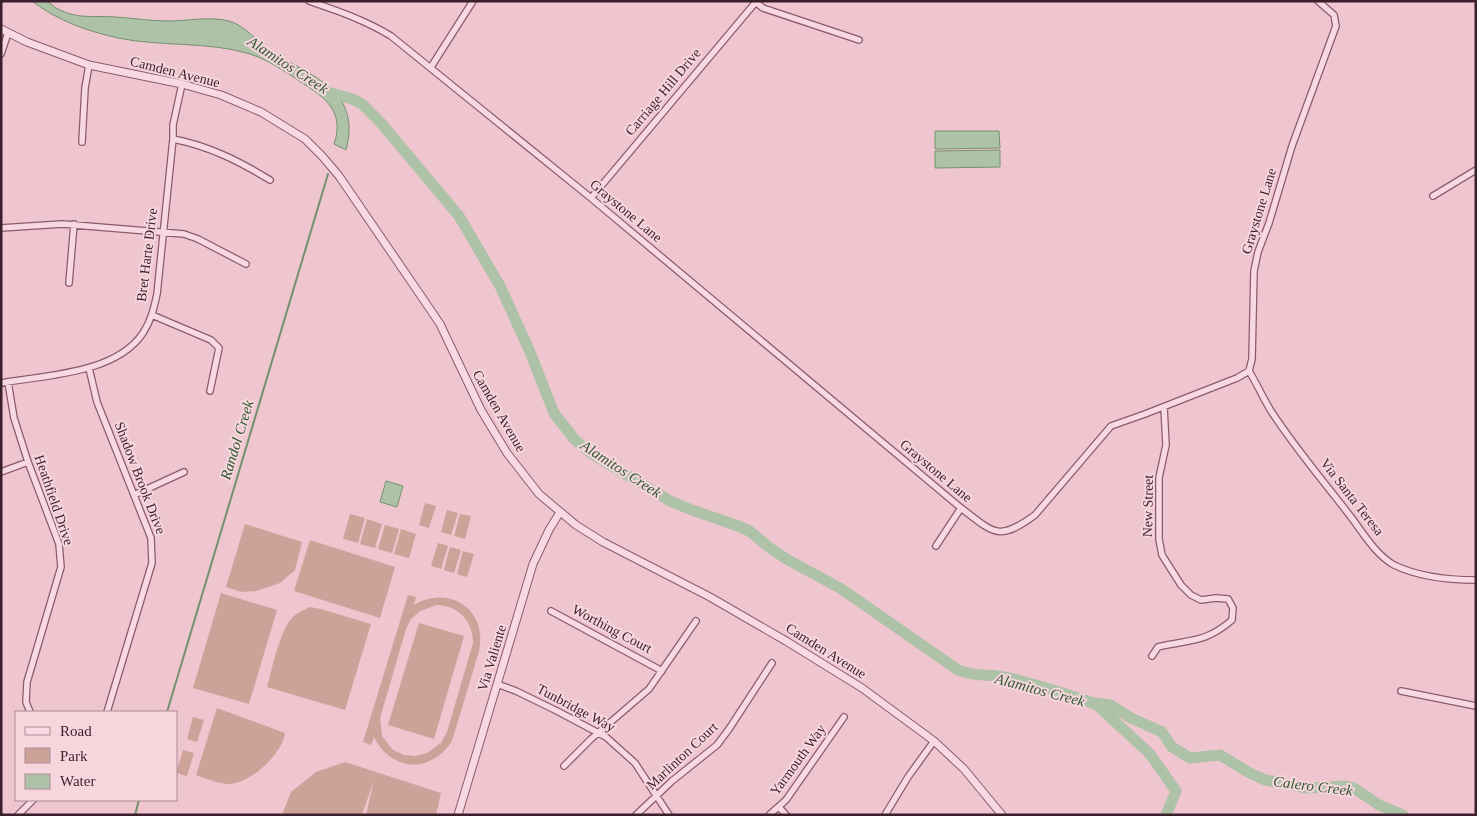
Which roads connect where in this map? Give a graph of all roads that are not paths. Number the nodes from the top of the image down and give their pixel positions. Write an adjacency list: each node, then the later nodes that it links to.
1 (309, 1): 9 (street, Graystone Lane)
2 (473, 1): 9 (street)
3 (1318, 1): 24 (street, Graystone Lane)
4 (754, 2): 6 (street); 16 (street, Carriage Hill Drive)
5 (5, 31): 7 (street); 8 (street, Camden Avenue)
6 (859, 40)
7 (1, 54)
8 (89, 65): 10 (street, Camden Avenue); 12 (street)
9 (430, 67): 16 (street, Graystone Lane)
10 (182, 84): 11 (street, Bret Harte Drive); 34 (street, Camden Avenue)
11 (173, 140): 14 (street); 19 (street, Bret Harte Drive)
12 (82, 142)
13 (1476, 170): 15 (street)
14 (270, 180)
15 (1433, 196)
16 (591, 198): 33 (street, Graystone Lane)
17 (74, 224): 18 (street); 19 (street); 21 (street)
18 (1, 228)
19 (163, 232): 20 (street); 22 (street, Bret Harte Drive)
20 (246, 264)
21 (69, 283)
22 (152, 315): 23 (street, Bret Harte Drive); 27 (street)
23 (89, 368): 25 (street, Bret Harte Drive); 32 (street, Shadow Brook Drive)
24 (1249, 372): 28 (street, Graystone Lane); 36 (street, Via Santa Teresa)
25 (8, 382): 26 (street, Bret Harte Drive); 29 (street, Heathfield Drive)
26 (1, 383)
27 (210, 391)
28 (1164, 407): 33 (street, Graystone Lane); 39 (street, New Street)
29 (28, 462): 30 (street); 45 (street, Heathfield Drive)
30 (1, 472)
31 (184, 472): 32 (street)
32 (134, 495): 46 (street, Shadow Brook Drive)
33 (961, 508): 35 (street)
34 (560, 512): 42 (street, Via Valiente); 49 (street, Camden Avenue)
35 (936, 546)
36 (1476, 580)
37 (551, 611): 41 (street, Worthing Court)
38 (696, 621): 41 (street)
39 (1152, 656)
40 (772, 663): 51 (street, Marlinton Court)
41 (662, 671): 48 (street)
42 (497, 684): 48 (street, Tunbridge Way); 55 (street, Via Valiente)
43 (1401, 691): 44 (street)
44 (1476, 706)
45 (30, 711)
46 (107, 711)
47 (844, 717): 53 (street, Yarmouth Way)
48 (598, 733): 50 (street); 51 (street, Tunbridge Way)
49 (934, 741): 60 (street); 61 (street, Camden Avenue)
50 (564, 766)
51 (658, 796): 56 (street, Marlinton Court); 57 (street, Tunbridge Way)
52 (32, 801): 54 (street)
53 (779, 807): 58 (street, Yarmouth Way); 59 (street)
54 (18, 815)
55 (458, 815)
56 (636, 815)
57 (669, 815)
58 (768, 815)
59 (786, 815)
60 (885, 815)
61 (1002, 815)

